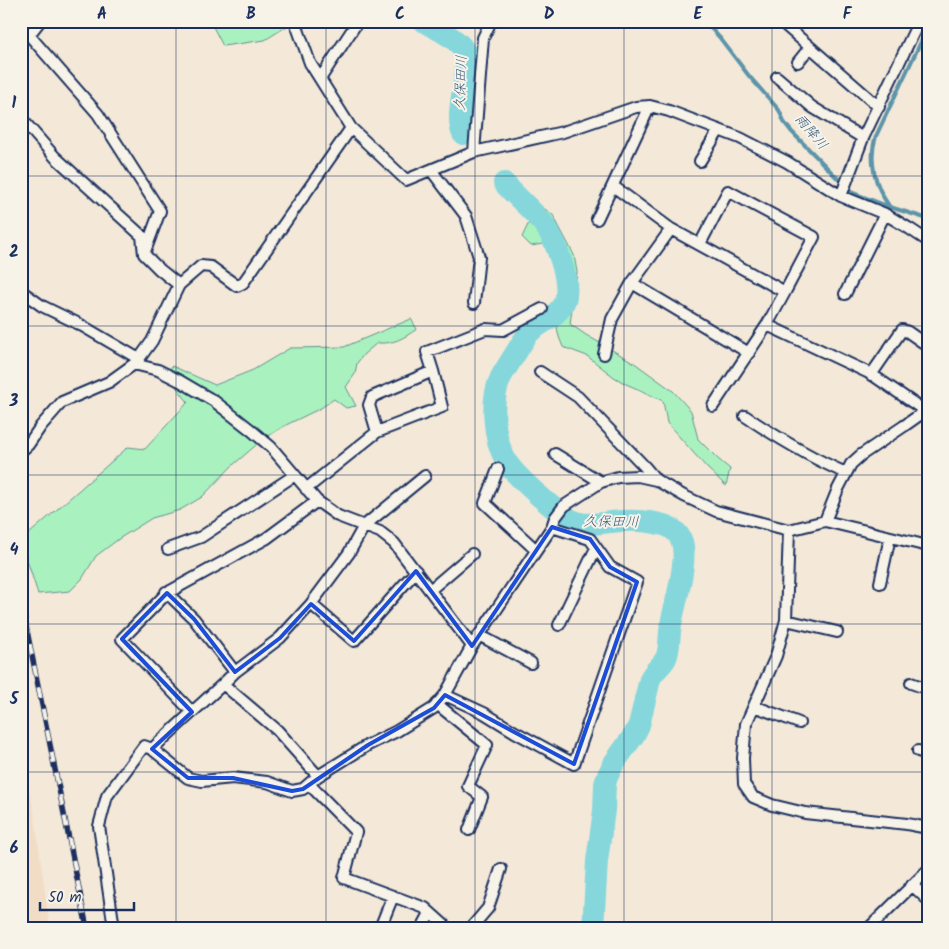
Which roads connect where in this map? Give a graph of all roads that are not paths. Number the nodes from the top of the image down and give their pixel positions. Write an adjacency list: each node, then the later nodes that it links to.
1 (40, 21): 7 (street)
2 (295, 21): 11 (street)
3 (358, 21): 11 (street)
4 (491, 21): 18 (street)
5 (919, 21): 13 (street)
6 (786, 26): 8 (street)
7 (25, 32): 28 (street)
8 (810, 47): 9 (street); 13 (street)
9 (798, 62)
10 (777, 77): 17 (street)
11 (320, 80): 15 (street)
12 (650, 106): 16 (street); 18 (street); 21 (street)
13 (879, 107): 17 (street)
14 (21, 118): 28 (street)
15 (351, 128): 20 (street); 30 (street)
16 (719, 130): 19 (street); 22 (street)
17 (863, 138): 22 (street)
18 (474, 152): 20 (street)
19 (700, 162)
20 (431, 170): 34 (street)
21 (613, 186): 24 (street); 25 (street)
22 (840, 196): 23 (street)
23 (885, 214): 26 (street); 33 (street)
24 (596, 220)
25 (671, 228): 27 (street); 29 (street)
26 (928, 241)
27 (700, 244): 32 (street); 32 (street)
28 (144, 254): 30 (street)
29 (632, 283): 38 (street); 39 (street)
30 (179, 285): 40 (street)
31 (21, 291): 40 (street)
32 (785, 292): 36 (street)
33 (845, 294)
34 (474, 303)
35 (542, 309): 41 (street)
36 (767, 325): 38 (street); 43 (street)
37 (928, 346): 43 (street)
38 (750, 353): 44 (street)
39 (604, 354)
40 (137, 362): 48 (street); 52 (street)
41 (433, 371): 47 (street); 47 (street)
42 (540, 372): 54 (street)
43 (871, 375): 45 (street)
44 (713, 406)
45 (926, 410): 51 (street)
46 (745, 416): 51 (street)
47 (377, 432): 56 (street)
48 (21, 450)
49 (554, 454): 55 (street)
50 (498, 469): 66 (street)
51 (846, 473): 58 (street)
52 (295, 475): 56 (street); 65 (street)
53 (425, 476): 60 (street)
54 (656, 480): 55 (street); 61 (street)
55 (601, 482): 59 (street)
56 (306, 489): 57 (street)
57 (317, 501): 60 (street); 71 (street)
58 (825, 521): 61 (street); 62 (street)
59 (554, 522): 64 (street); 66 (street)
60 (364, 526): 68 (street); 72 (street)
61 (790, 530): 73 (street)
62 (890, 536): 63 (street); 69 (street)
63 (928, 546)
64 (596, 548): 74 (street); 83 (street)
65 (168, 549)
66 (536, 550): 76 (street)
67 (472, 554): 70 (street)
68 (416, 571): 70 (street); 72 (street)
69 (880, 582)
70 (430, 590): 77 (street)
71 (166, 593): 79 (street); 86 (street)
72 (310, 604): 79 (street)
73 (786, 620): 75 (street); 85 (street)
74 (559, 625)
75 (837, 632)
76 (479, 635): 77 (street); 78 (street)
77 (472, 646): 83 (street)
78 (531, 663)
79 (235, 672): 81 (street)
80 (911, 683): 82 (street)
81 (223, 684): 86 (street); 89 (street)
82 (928, 689)
83 (446, 695): 84 (street)
84 (437, 704): 89 (street); 92 (street)
85 (754, 706): 87 (street); 91 (street)
86 (192, 712): 88 (street)
87 (799, 723)
88 (152, 749): 90 (street); 99 (street)
89 (318, 776): 90 (street)
90 (309, 784): 96 (street)
91 (928, 828)
92 (469, 830)
93 (501, 869): 103 (street)
94 (928, 870): 95 (street)
95 (912, 885): 97 (street); 104 (street)
96 (393, 896): 98 (street); 100 (street)
97 (928, 900)
98 (430, 912): 101 (street); 102 (street)
99 (114, 928)
100 (380, 928)
101 (422, 928)
102 (446, 928)
103 (471, 928)
104 (869, 928)

